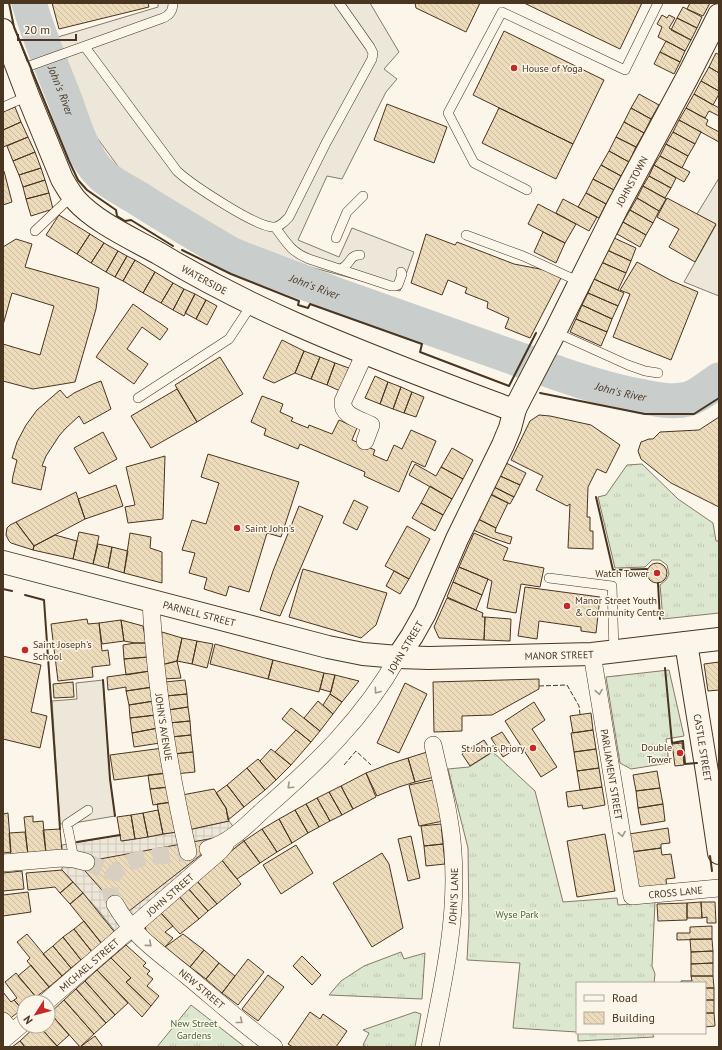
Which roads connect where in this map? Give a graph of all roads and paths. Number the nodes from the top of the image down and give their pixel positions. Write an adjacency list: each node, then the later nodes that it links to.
1 (173, 3): 6 (lane)
2 (340, 3): 13 (lane)
3 (658, 3): 10 (lane)
4 (719, 15): 20 (main road, JOHNSTOWN)
5 (5, 41): 7 (main road, WATERSIDE)
6 (85, 47): 7 (lane); 13 (lane)
7 (18, 70): 8 (main road, WATERSIDE)
8 (28, 96): 9 (lane); 11 (main road, WATERSIDE)
9 (3, 107)
10 (527, 190)
11 (73, 196): 14 (lane); 21 (main road, WATERSIDE)
12 (363, 196): 16 (lane)
13 (275, 227): 18 (lane)
14 (35, 232)
15 (466, 235): 20 (lane)
16 (336, 238)
17 (360, 255): 18 (lane)
18 (340, 269): 19 (lane)
19 (401, 272)
20 (580, 282): 22 (main road, JOHNSTOWN)
21 (252, 304): 23 (main road, WATERSIDE); 25 (lane)
22 (551, 340): 24 (lane); 26 (main road, JOHN STREET)
23 (365, 353): 26 (main road, WATERSIDE); 27 (street)
24 (658, 373)
25 (138, 398)
26 (519, 402): 35 (main road, JOHN STREET)
27 (365, 441)
28 (3, 562): 30 (main road, PARNELL STREET)
29 (549, 578): 33 (lane)
30 (151, 601): 35 (main road, PARNELL STREET); 41 (street, JOHN'S AVENUE)
31 (719, 639): 32 (main road, MANOR STREET)
32 (686, 643): 33 (main road, MANOR STREET); 37 (main road, CASTLE STREET)
33 (614, 652): 34 (main road, MANOR STREET)
34 (592, 654): 35 (main road, MANOR STREET); 46 (street, PARLIAMENT STREET, one-way to 46)
35 (398, 657): 39 (street, JOHN STREET, one-way to 39)
36 (433, 745): 51 (street, JOHN'S LANE)
37 (714, 784): 42 (main road, CASTLE STREET)
38 (88, 810): 43 (lane)
39 (228, 840): 40 (street, JOHN STREET); 48 (street, JOHN STREET)
40 (208, 849)
41 (188, 852)
42 (719, 853)
43 (80, 860): 44 (street)
44 (3, 863)
45 (719, 888): 46 (street, CROSS LANE)
46 (632, 896)
47 (114, 904): 48 (street)
48 (131, 928): 49 (street, MICHAEL STREET); 50 (street, NEW STREET, one-way to 50)
49 (55, 994)
50 (274, 1047)
51 (430, 1047)

